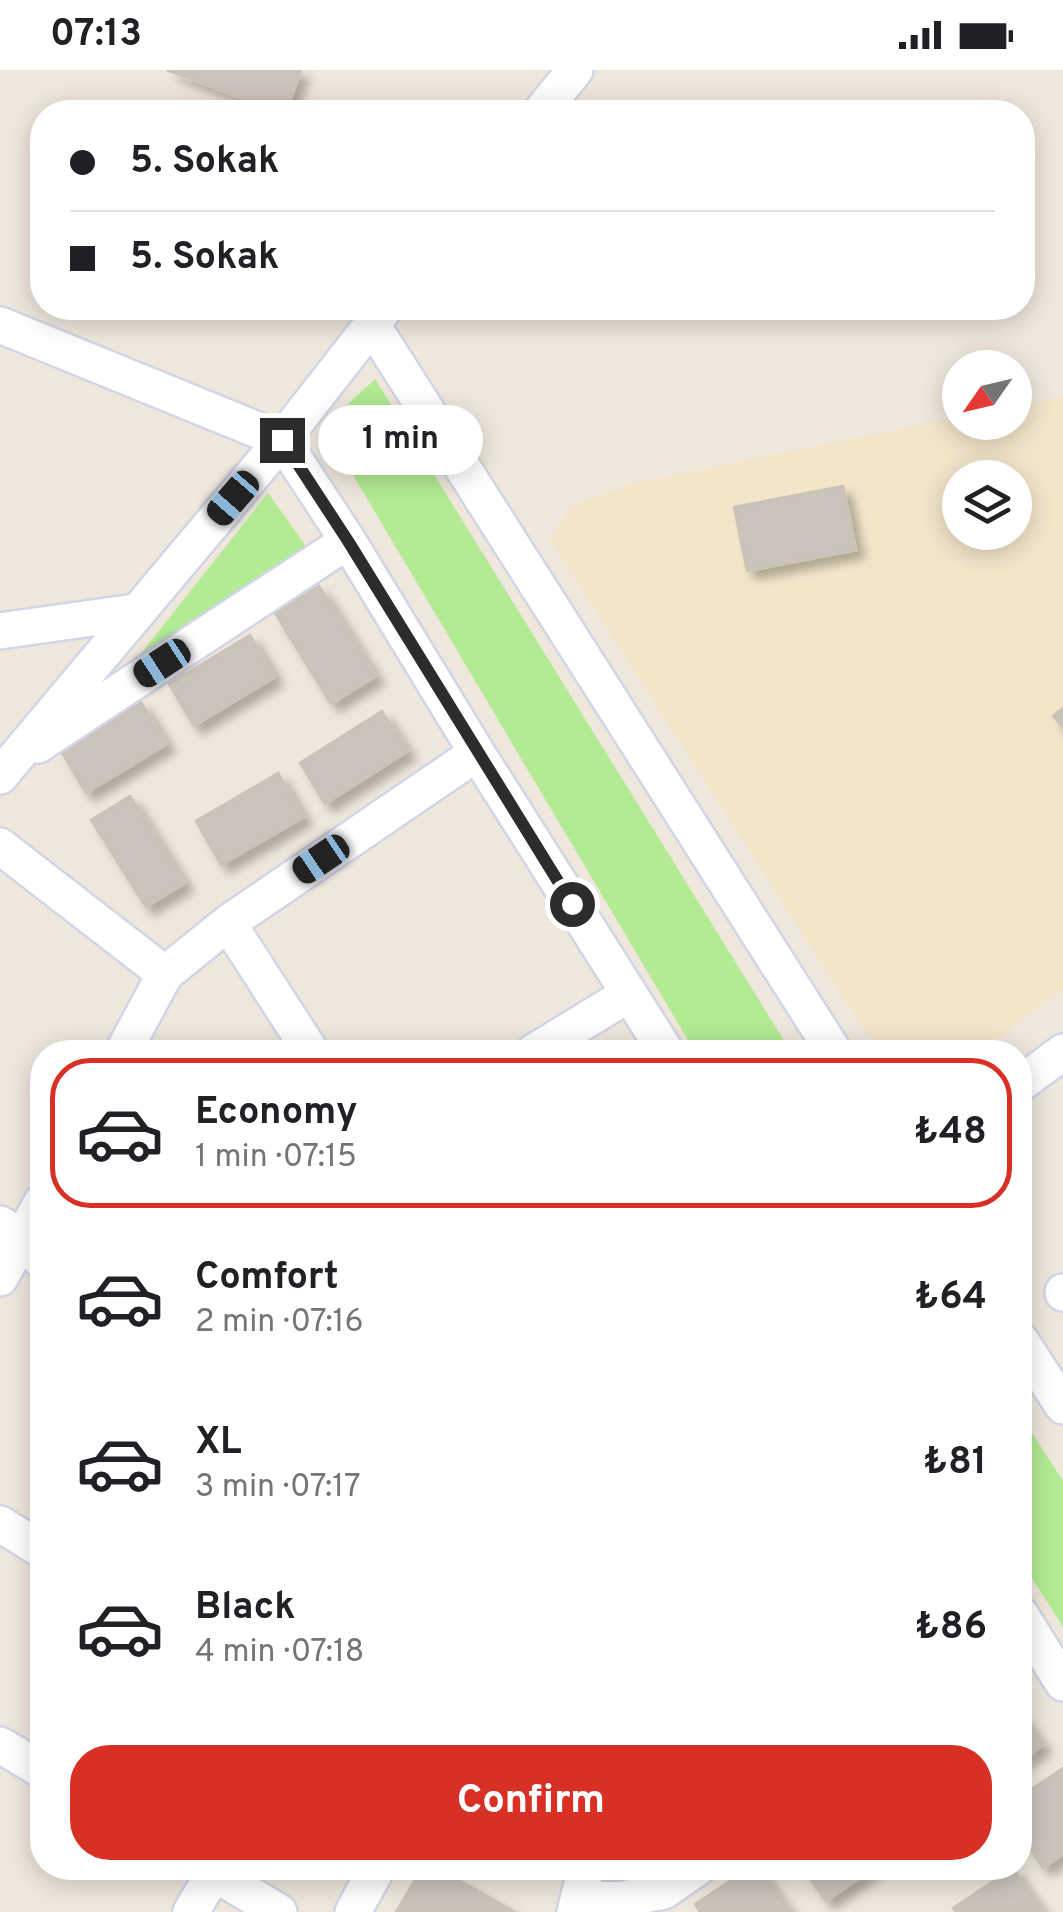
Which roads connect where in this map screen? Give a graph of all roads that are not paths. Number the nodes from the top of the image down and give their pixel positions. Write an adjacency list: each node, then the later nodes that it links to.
1 (572, 71): 2 (street)
2 (550, 100)
3 (375, 320): 6 (street)
4 (380, 320): 20 (street)
5 (0, 325): 6 (street)
6 (282, 440): 7 (street); 8 (street)
7 (348, 541): 10 (street); 11 (street)
8 (135, 612): 9 (street); 11 (street)
9 (0, 632)
10 (477, 753): 13 (street); 15 (street)
11 (4, 770)
12 (0, 846): 14 (street)
13 (228, 923): 14 (street); 17 (street)
14 (165, 974): 16 (street)
15 (629, 994): 18 (street); 19 (street)
16 (129, 1040)
17 (303, 1040)
18 (554, 1040)
19 (658, 1040)
20 (827, 1040)
21 (1063, 1052): 22 (street)
22 (1032, 1075)
23 (22, 1241): 24 (street)
24 (0, 1278)
25 (1032, 1358): 26 (street)
26 (1063, 1406)
27 (0, 1524): 28 (street)
28 (30, 1543)
29 (1032, 1639): 30 (street)
30 (1063, 1683)
31 (0, 1745): 32 (street)
32 (30, 1757)
33 (205, 1880): 38 (street)
34 (226, 1880): 39 (street)
35 (370, 1880): 40 (street)
36 (680, 1880): 37 (street)
37 (580, 1893)
38 (191, 1912)
39 (279, 1912)
40 (353, 1912)

